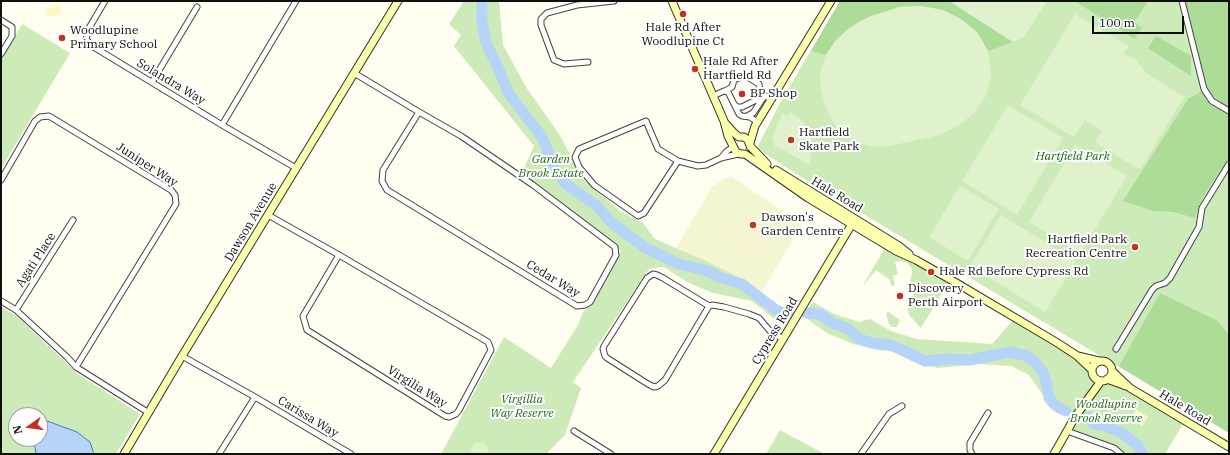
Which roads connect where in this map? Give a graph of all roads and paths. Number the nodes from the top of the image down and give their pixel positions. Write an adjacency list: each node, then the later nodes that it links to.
1 (104, 1): 13 (street, Solandra Way)
2 (296, 1): 24 (street)
3 (398, 1): 12 (main road, Dawson Avenue)
4 (614, 1): 11 (street)
5 (672, 1): 15 (main road, Hale Road)
6 (830, 1): 17 (main road)
7 (1182, 1): 19 (street)
8 (197, 7): 13 (street)
9 (1, 20): 10 (street)
10 (1, 54)
11 (588, 62)
12 (354, 73): 20 (street, Cedar Way); 32 (main road, Dawson Avenue)
13 (152, 82): 24 (street, Solandra Way)
14 (724, 91): 15 (street); 16 (street); 18 (street)
15 (713, 96): 22 (main road, Hale Road)
16 (761, 98): 17 (street); 18 (street); 21 (street)
17 (769, 98): 23 (main road)
18 (734, 103): 21 (street)
19 (1229, 111)
20 (419, 112): 20 (street, Cedar Way)
21 (747, 116): 23 (street)
22 (724, 121): 25 (main road, Hale Road); 27 (main road, Hale Road)
23 (756, 124): 25 (main road); 26 (main road)
24 (222, 125): 32 (street, Solandra Way)
25 (740, 137): 26 (main road, Hale Road); 27 (main road)
26 (750, 145): 28 (main road); 36 (main road, Hale Road)
27 (733, 146): 28 (main road, Hale Road); 29 (street)
28 (742, 154): 29 (street); 36 (main road, Hale Road)
29 (721, 158): 30 (street)
30 (678, 161): 30 (street)
31 (1229, 164): 42 (street)
32 (296, 168): 34 (main road, Dawson Avenue)
33 (1, 180): 46 (street, Juniper Way)
34 (268, 215): 37 (street, Virgilia Way); 44 (main road, Dawson Avenue)
35 (73, 220): 40 (street, Agati Place)
36 (854, 222): 41 (main road, Cypress Road); 43 (main road, Hale Road)
37 (339, 255): 37 (street, Virgilia Way)
38 (1, 301): 40 (street)
39 (709, 306): 39 (street); 41 (street)
40 (16, 310): 46 (street)
41 (783, 339): 63 (main road, Cypress Road)
42 (1116, 349)
43 (1076, 355): 45 (main road, Hale Road); 48 (main road, Hale Road)
44 (182, 356): 51 (street, Carissa Way); 54 (main road, Dawson Avenue)
45 (1099, 361): 47 (main road); 48 (main road)
46 (76, 367): 54 (street)
47 (1112, 371): 49 (main road); 50 (main road, Hale Road)
48 (1093, 373): 49 (main road); 52 (main road)
49 (1104, 380): 50 (main road, Hale Road); 52 (main road)
50 (1130, 388): 58 (main road, Hale Road)
51 (255, 397): 60 (street); 61 (street, Carissa Way)
52 (1088, 398): 57 (main road)
53 (902, 406): 64 (street)
54 (149, 413): 59 (main road, Dawson Avenue)
55 (988, 413): 65 (street)
56 (574, 431): 62 (street)
57 (1067, 431): 66 (main road); 67 (street)
58 (1229, 447)
59 (124, 454)
60 (219, 454)
61 (351, 454)
62 (611, 454)
63 (714, 454)
64 (861, 454)
65 (972, 454)
66 (1054, 454)
67 (1121, 454)

